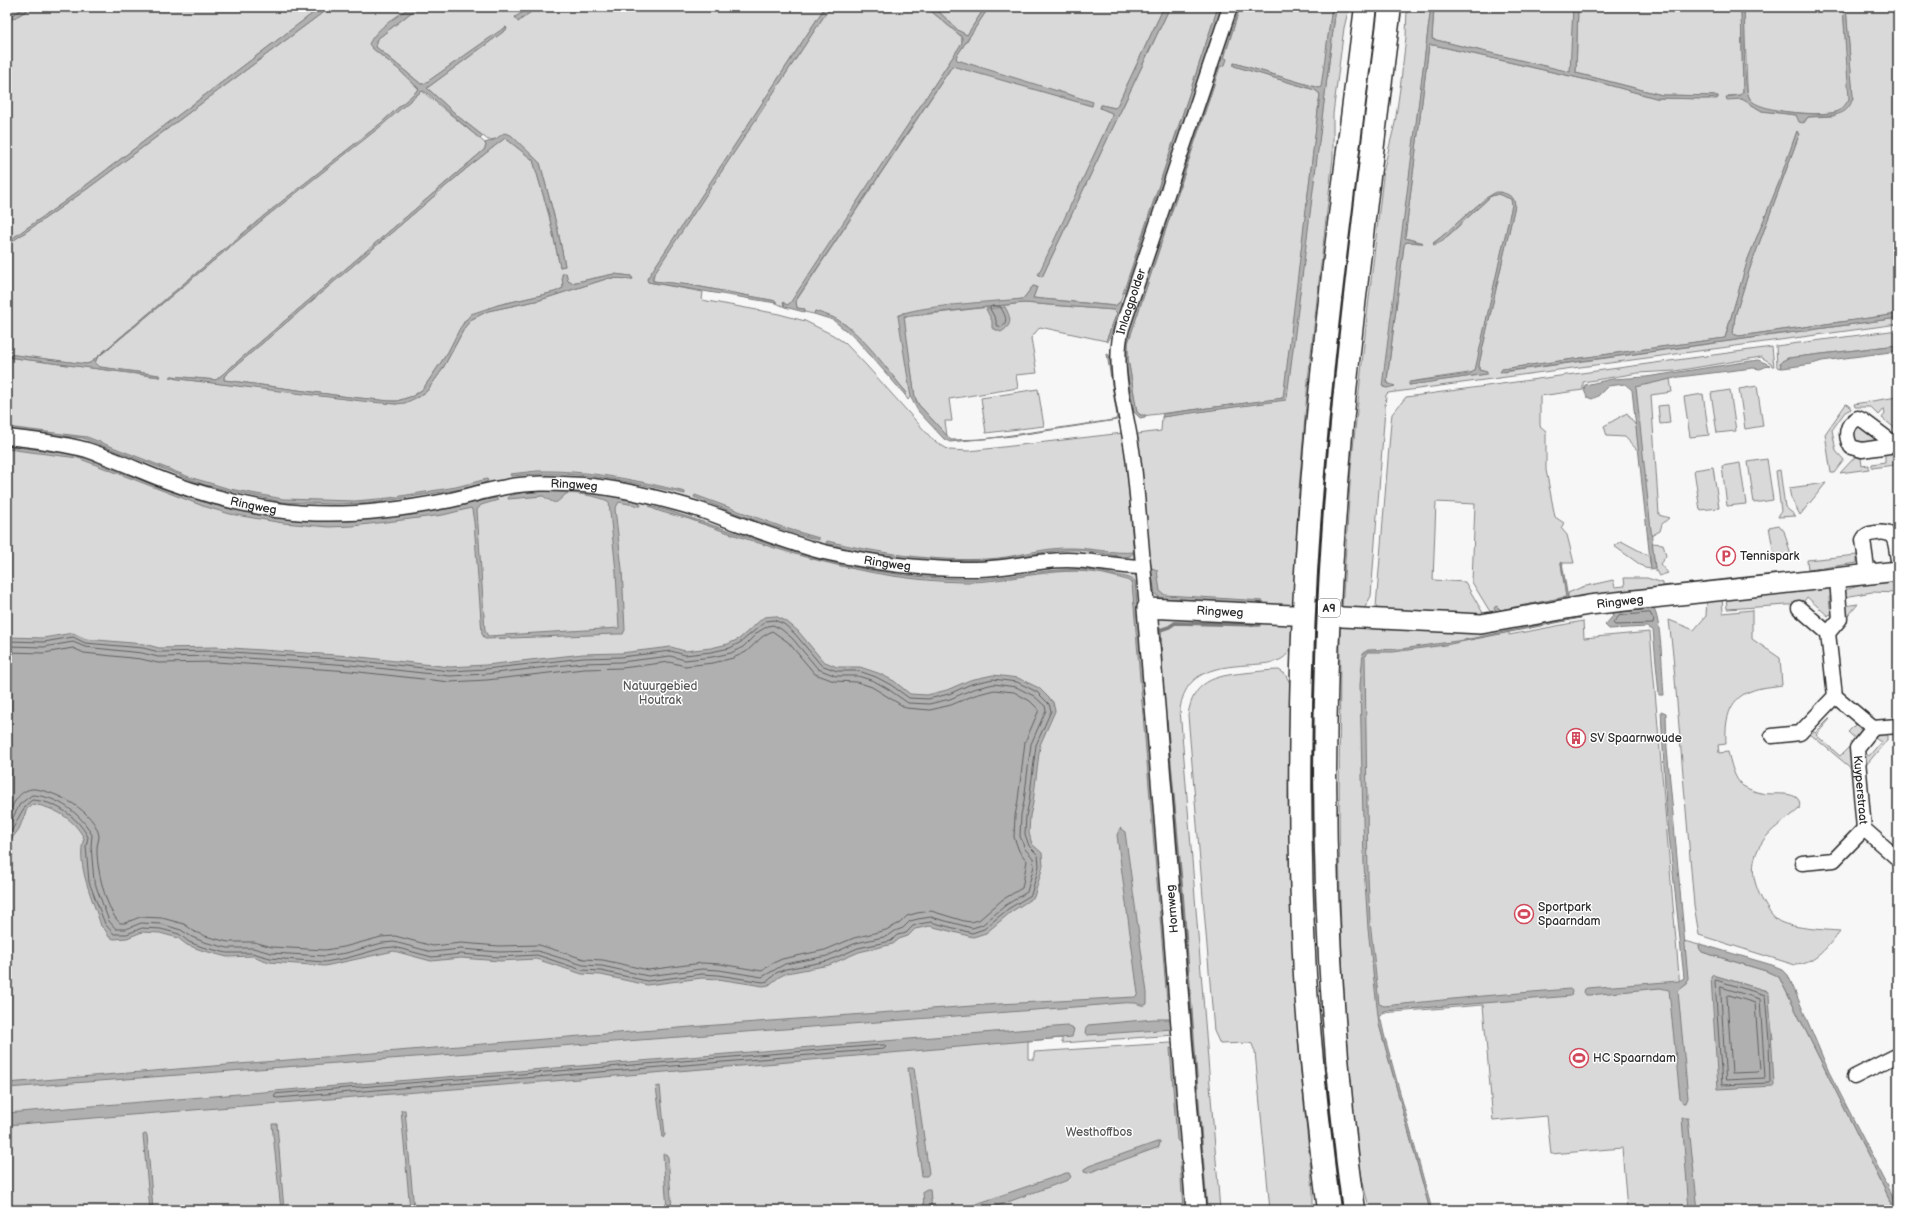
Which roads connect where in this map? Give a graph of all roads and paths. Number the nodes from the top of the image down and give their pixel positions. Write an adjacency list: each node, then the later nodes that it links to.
1 (1230, 7): 6 (street, Inlaagpolder)
2 (1366, 7): 25 (highway, A9)
3 (1390, 7): 26 (highway, A9)
4 (7, 437): 6 (street, Ringweg)
5 (1898, 560): 8 (street)
6 (1143, 567): 10 (street, Inlaagpolder)
7 (1898, 571): 8 (street, Ringweg)
8 (1868, 574): 9 (street, Ringweg)
9 (1837, 578): 13 (street, Ringweg); 14 (street)
10 (1147, 608): 12 (street, Ringweg); 24 (street, Hornweg)
11 (1799, 608): 14 (street)
12 (1292, 615)
13 (1342, 618)
14 (1828, 633): 15 (street)
15 (1835, 696): 17 (street); 18 (street)
16 (1898, 726): 17 (street)
17 (1872, 728): 19 (street, Kuyperstraat)
18 (1772, 736)
19 (1864, 829): 20 (street, Kuyperstraat); 21 (street)
20 (1898, 859)
21 (1802, 863)
22 (1898, 1055): 23 (street)
23 (1854, 1077)
24 (1196, 1210)
25 (1329, 1210)
26 (1354, 1210)

